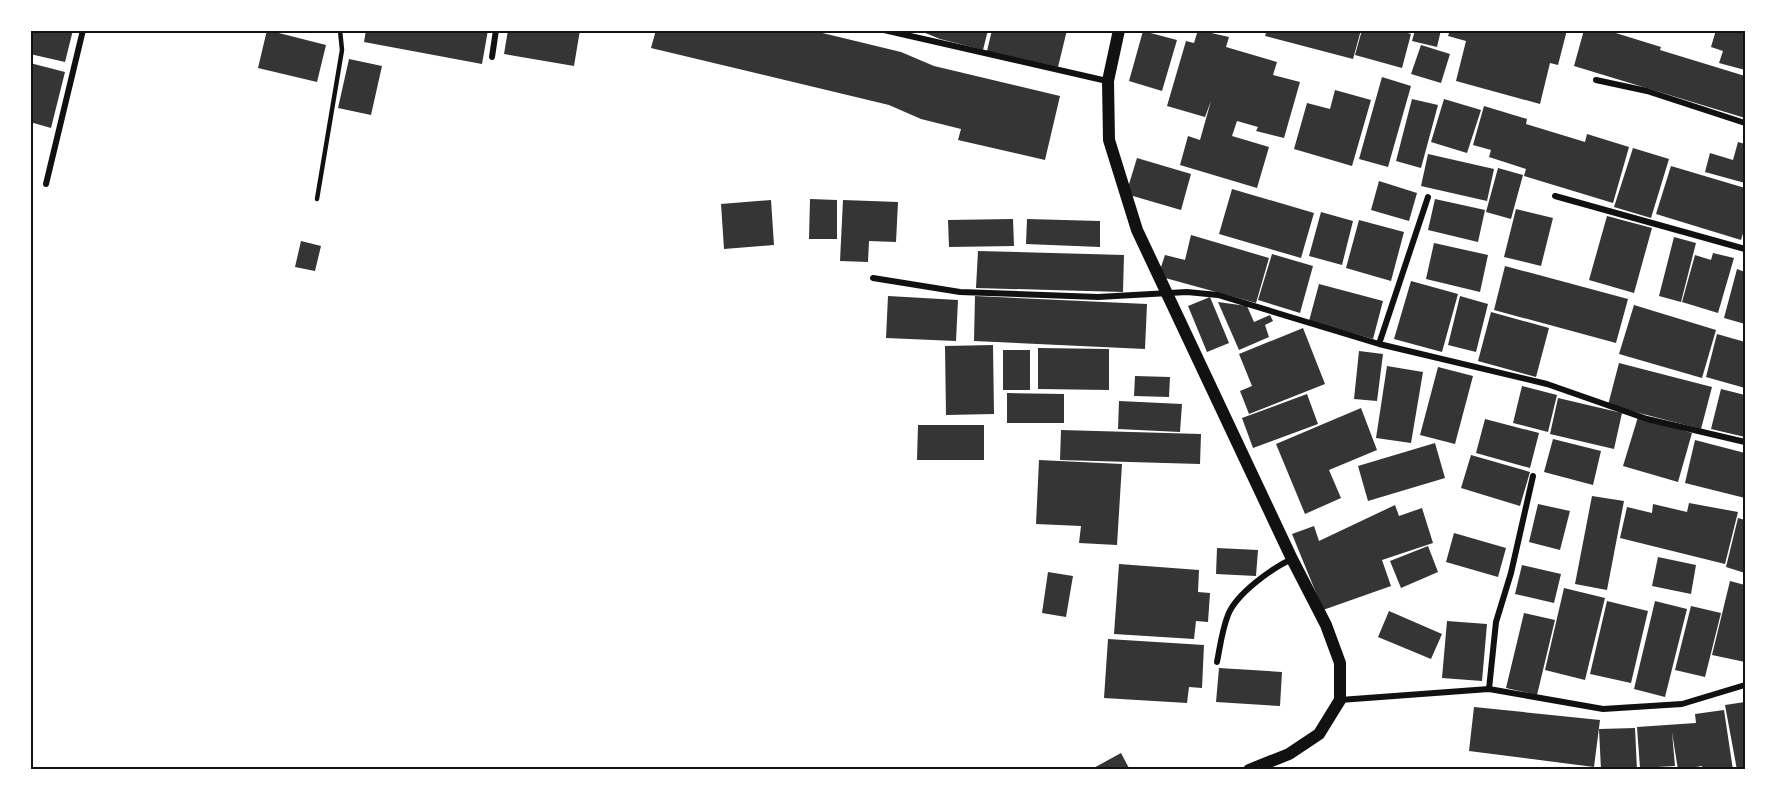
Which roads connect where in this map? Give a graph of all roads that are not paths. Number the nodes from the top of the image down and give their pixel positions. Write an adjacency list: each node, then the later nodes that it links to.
1 (82, 30): 10 (street)
2 (340, 30): 13 (lane)
3 (496, 30): 6 (street)
4 (884, 30): 8 (street)
5 (1119, 30): 8 (main road)
6 (492, 57)
7 (1596, 80): 9 (street)
8 (1108, 81): 16 (main road)
9 (1745, 123)
10 (46, 184)
11 (1555, 196): 14 (street)
12 (1428, 197): 17 (street)
13 (317, 199)
14 (1745, 249)
15 (873, 278): 16 (street)
16 (1166, 294): 17 (street); 20 (main road)
17 (1379, 344): 18 (street)
18 (1745, 442)
19 (1533, 476): 23 (street)
20 (1292, 559): 21 (street); 24 (main road)
21 (1217, 662)
22 (1745, 685): 23 (street)
23 (1489, 689): 24 (street)
24 (1340, 700): 25 (main road)
25 (1249, 770)

